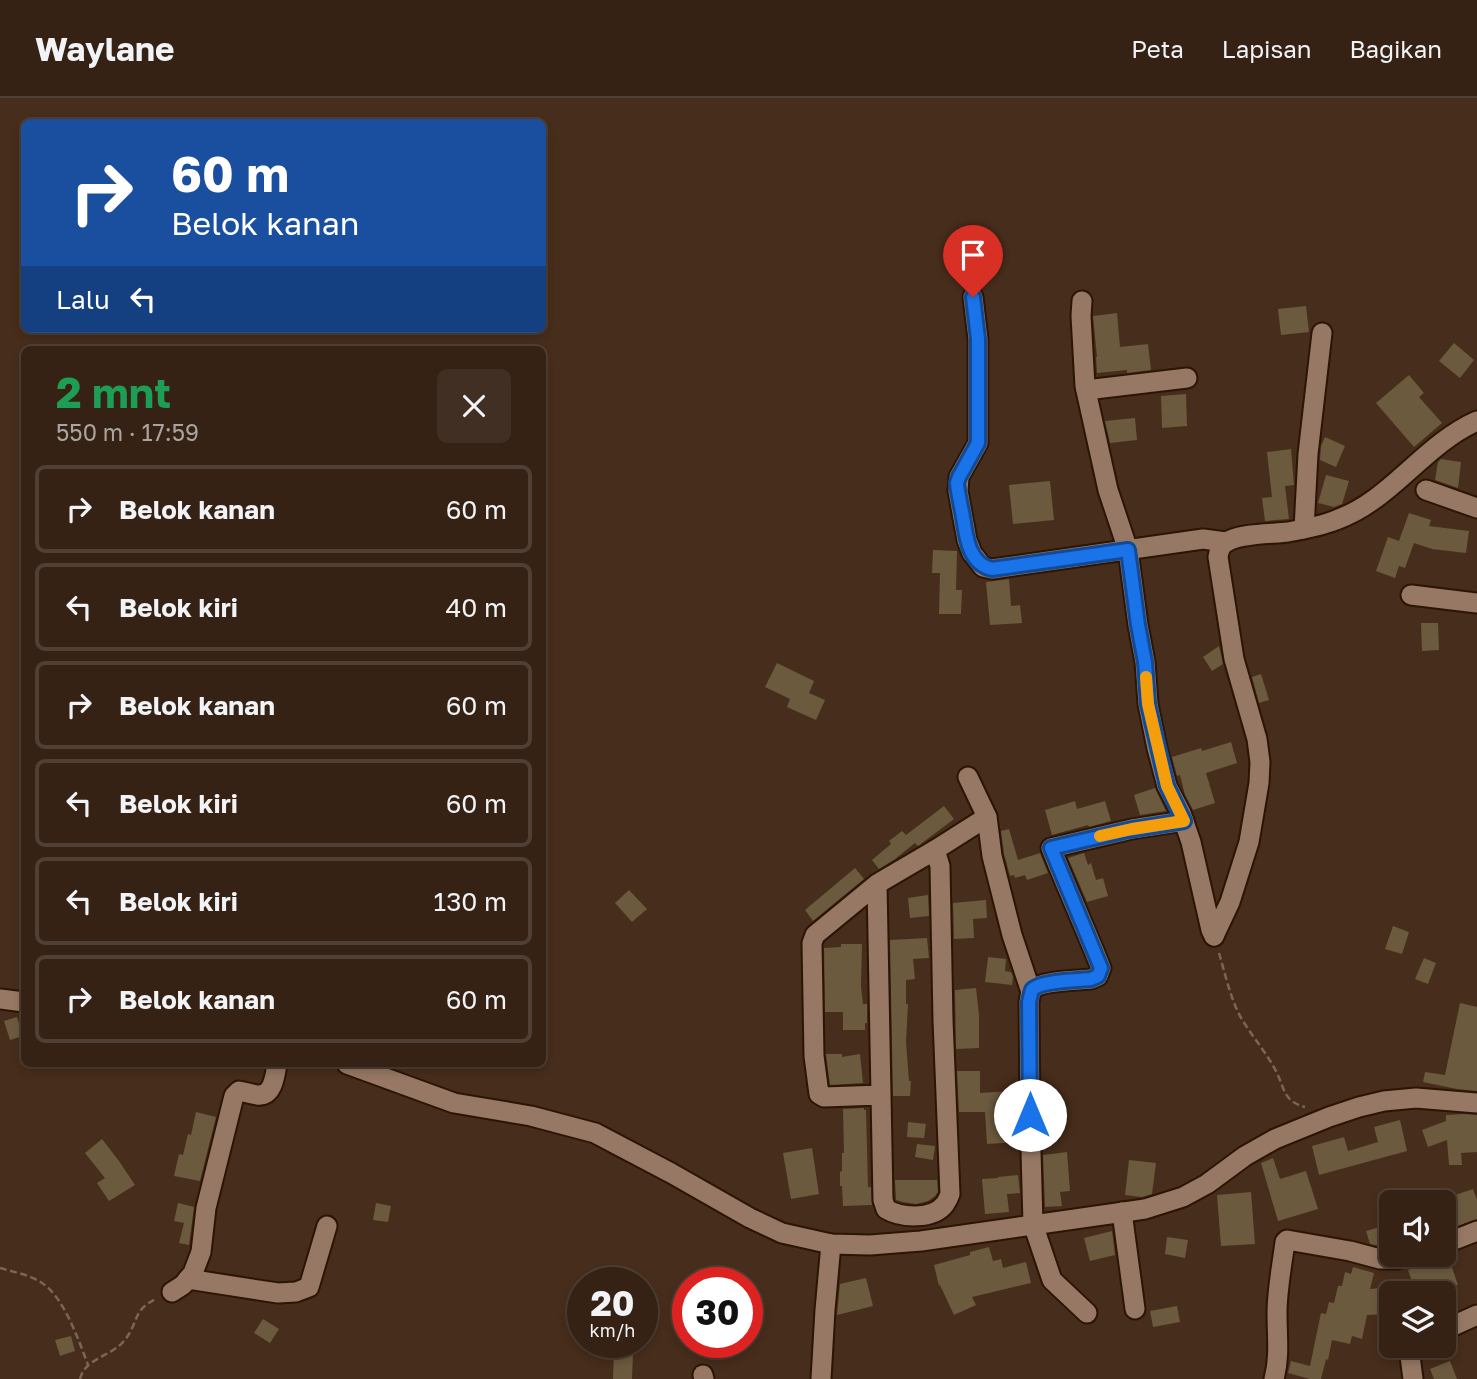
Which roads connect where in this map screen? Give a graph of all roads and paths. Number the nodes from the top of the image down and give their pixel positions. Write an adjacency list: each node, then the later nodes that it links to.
1 (973, 297): 11 (street)
2 (1082, 301): 5 (street)
3 (1322, 333): 9 (street)
4 (1187, 378): 5 (street)
5 (1086, 390): 11 (street)
6 (1477, 421): 9 (street)
7 (1426, 490): 8 (street)
8 (1477, 508)
9 (1304, 529): 10 (street)
10 (1226, 541): 11 (street); 19 (street)
11 (1128, 550): 16 (street)
12 (1411, 595): 13 (street)
13 (1477, 603)
14 (968, 776): 15 (street)
15 (987, 817): 17 (street); 20 (street)
16 (1184, 821): 19 (street); 20 (street)
17 (935, 850): 18 (street); 29 (street)
18 (877, 884): 25 (street); 25 (street)
19 (1213, 936): 27 (path)
20 (1031, 992): 30 (street)
21 (0, 999): 22 (street)
22 (21, 1002)
23 (277, 1067): 38 (street)
24 (355, 1067): 35 (street)
25 (881, 1095): 29 (street)
26 (1477, 1103): 27 (street)
27 (1329, 1117): 28 (street)
28 (1122, 1212): 30 (street); 40 (street)
29 (917, 1215): 34 (street)
30 (1033, 1224): 34 (street); 41 (street)
31 (327, 1226): 38 (street)
32 (1477, 1231): 33 (street)
33 (1456, 1239)
34 (913, 1242): 35 (street)
35 (831, 1244): 47 (street)
36 (1379, 1259): 48 (street)
37 (0, 1268): 45 (path)
38 (188, 1279): 39 (street)
39 (172, 1292): 45 (path)
40 (1135, 1309)
41 (1087, 1313)
42 (1477, 1315): 43 (street)
43 (1456, 1325)
44 (1410, 1358): 49 (street)
45 (88, 1365): 46 (path)
46 (80, 1379)
47 (821, 1379)
48 (1273, 1379)
49 (1413, 1379)

